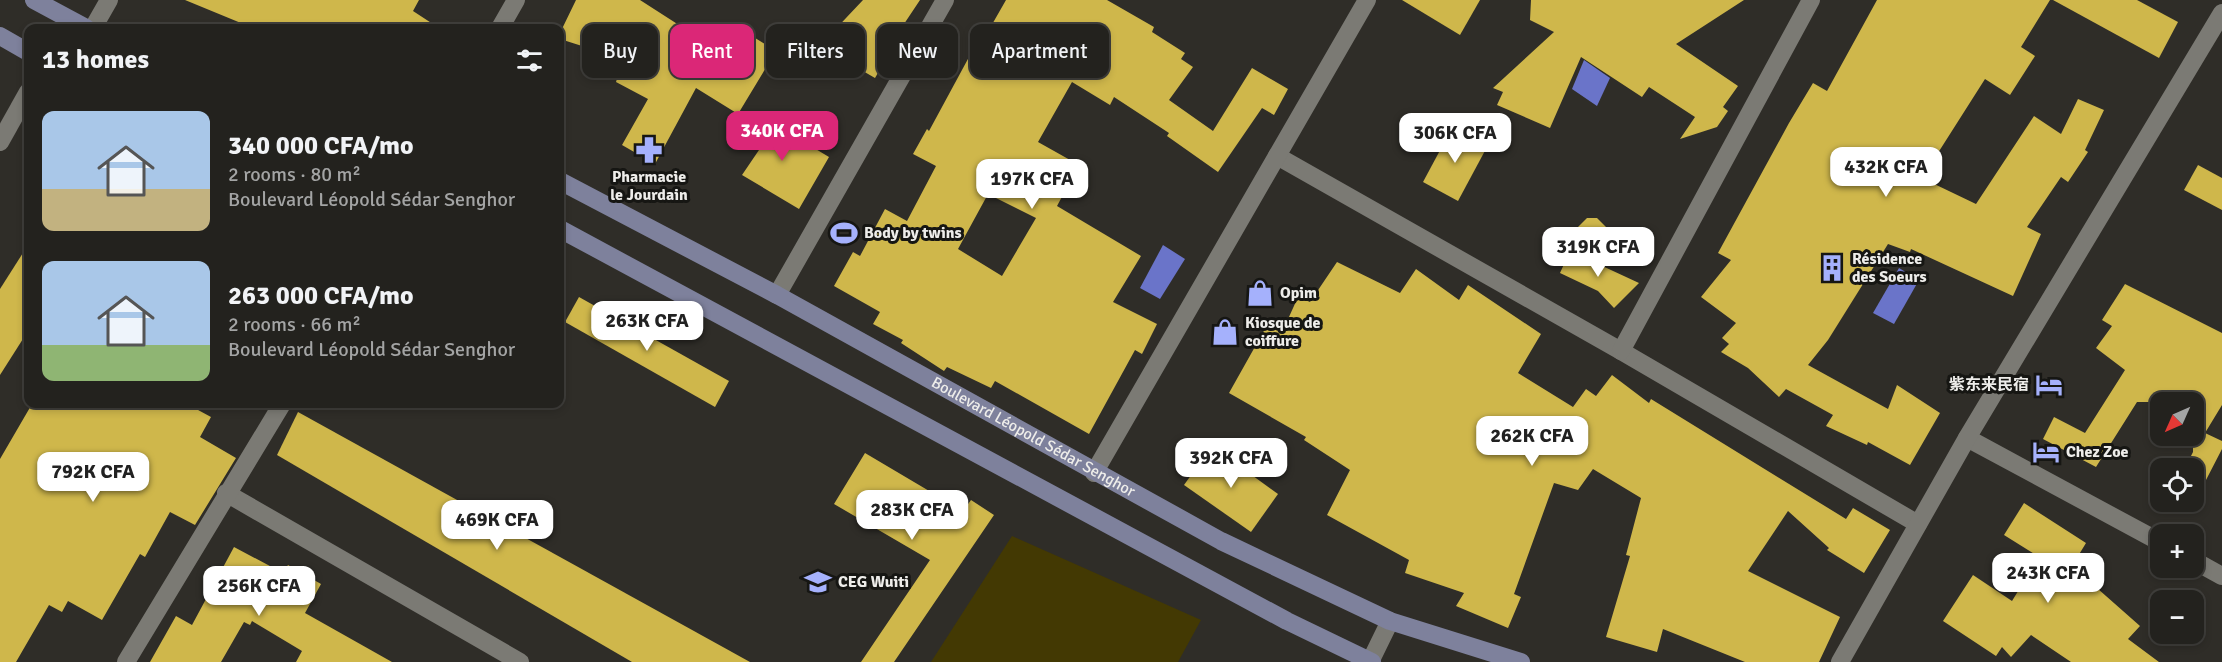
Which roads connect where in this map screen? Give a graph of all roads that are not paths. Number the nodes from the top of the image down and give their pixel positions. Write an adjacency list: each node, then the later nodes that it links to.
1 (34, 0): 8 (main road)
2 (110, 0): 9 (street)
3 (516, 0): 10 (street)
4 (945, 0): 18 (street)
5 (1367, 0): 15 (street)
6 (1811, 0): 19 (street)
7 (2222, 13): 21 (street)
8 (79, 24)
9 (95, 24)
10 (502, 24)
11 (0, 36): 12 (main road)
12 (24, 50)
13 (24, 99): 14 (street)
14 (0, 142)
15 (1277, 156): 19 (street); 22 (street)
16 (564, 183): 18 (main road, Boulevard Léopold Sédar Senghor)
17 (564, 231): 31 (main road)
18 (777, 295): 22 (main road, Boulevard Léopold Sédar Senghor)
19 (1621, 351): 24 (street)
20 (279, 408): 23 (street)
21 (1967, 438): 24 (street); 25 (street)
22 (1094, 473): 28 (main road, Boulevard Léopold Sédar Senghor)
23 (226, 493): 29 (street); 30 (street)
24 (1918, 524): 33 (street)
25 (2150, 537)
26 (2204, 566): 27 (street)
27 (2222, 576)
28 (1390, 621): 31 (street); 32 (main road, Boulevard Léopold Sédar Senghor)
29 (126, 662)
30 (520, 662)
31 (1371, 662)
32 (1521, 662)
33 (1840, 662)

